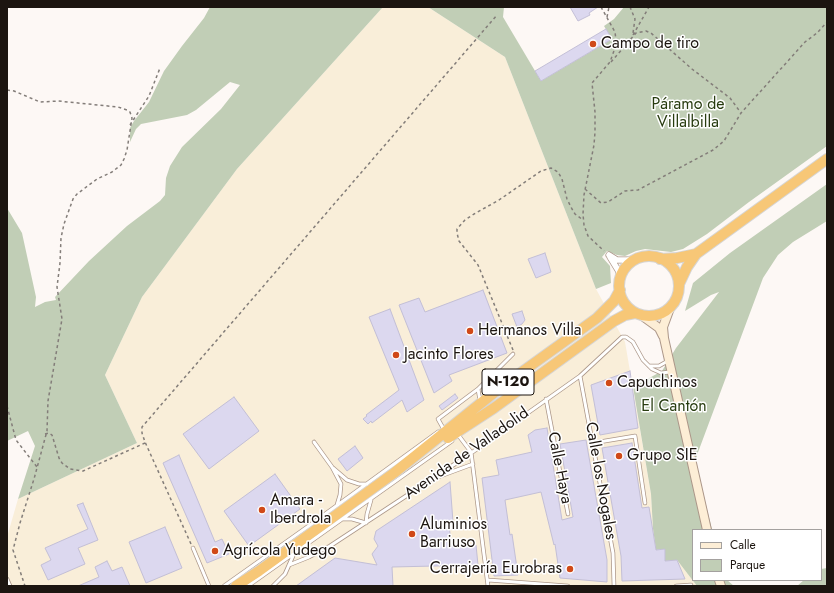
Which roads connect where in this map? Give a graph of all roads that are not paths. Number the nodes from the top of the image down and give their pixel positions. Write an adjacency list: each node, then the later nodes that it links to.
1 (827, 159): 2 (highway)
2 (696, 254): 3 (highway); 6 (highway)
3 (660, 259): 4 (highway); 6 (highway)
4 (635, 260): 5 (highway, N-120); 5 (street)
5 (621, 279): 7 (highway, N-120)
6 (679, 284): 8 (highway)
7 (620, 290): 9 (highway); 15 (highway, N-120)
8 (670, 308): 9 (highway, N-120); 10 (street)
9 (638, 314): 10 (street); 17 (highway, N-120)
10 (664, 338): 13 (street)
11 (513, 354): 16 (lane)
12 (647, 365): 13 (lane); 13 (lane); 14 (lane, Avenida de Valladolid)
13 (668, 368): 36 (street)
14 (580, 376): 18 (lane, Avenida de Valladolid); 23 (lane, Calle los Nogales)
15 (502, 387): 19 (lane); 27 (highway, N-120)
16 (478, 388): 19 (lane); 20 (lane)
17 (506, 399): 21 (lane, Avenida de Valladolid); 27 (highway, N-120)
18 (546, 399): 24 (lane, Avenida de Valladolid); 33 (lane, Calle Haya)
19 (480, 401): 20 (lane)
20 (443, 428): 29 (lane)
21 (459, 436): 24 (lane); 30 (lane, Avenida de Valladolid)
22 (314, 442): 26 (lane)
23 (593, 443): 31 (lane); 51 (lane, Calle los Nogales)
24 (471, 452): 25 (lane); 28 (lane, Avenida de Valladolid)
25 (473, 464): 28 (lane); 41 (lane)
26 (332, 467): 29 (lane); 32 (lane)
27 (394, 473): 46 (highway, Avenida de Valladolid / N-120)
28 (432, 478): 35 (lane, Avenida de Valladolid)
29 (367, 484): 32 (lane)
30 (372, 498): 34 (lane, Avenida de Valladolid); 35 (lane)
31 (645, 503)
32 (337, 505): 45 (lane)
33 (568, 514)
34 (343, 519): 35 (lane); 38 (lane, Avenida de Valladolid)
35 (366, 523): 39 (lane, Avenida de Valladolid)
36 (707, 529)
37 (193, 548): 44 (lane)
38 (294, 554): 39 (lane); 47 (lane, Avenida de Valladolid)
39 (289, 565): 48 (lane)
40 (7, 579): 43 (lane)
41 (488, 580): 49 (lane); 50 (lane)
42 (691, 585): 52 (lane)
43 (10, 586)
44 (209, 586)
45 (224, 586)
46 (236, 586)
47 (248, 586)
48 (273, 586)
49 (488, 586)
50 (568, 586)
51 (614, 586)
52 (676, 586)

